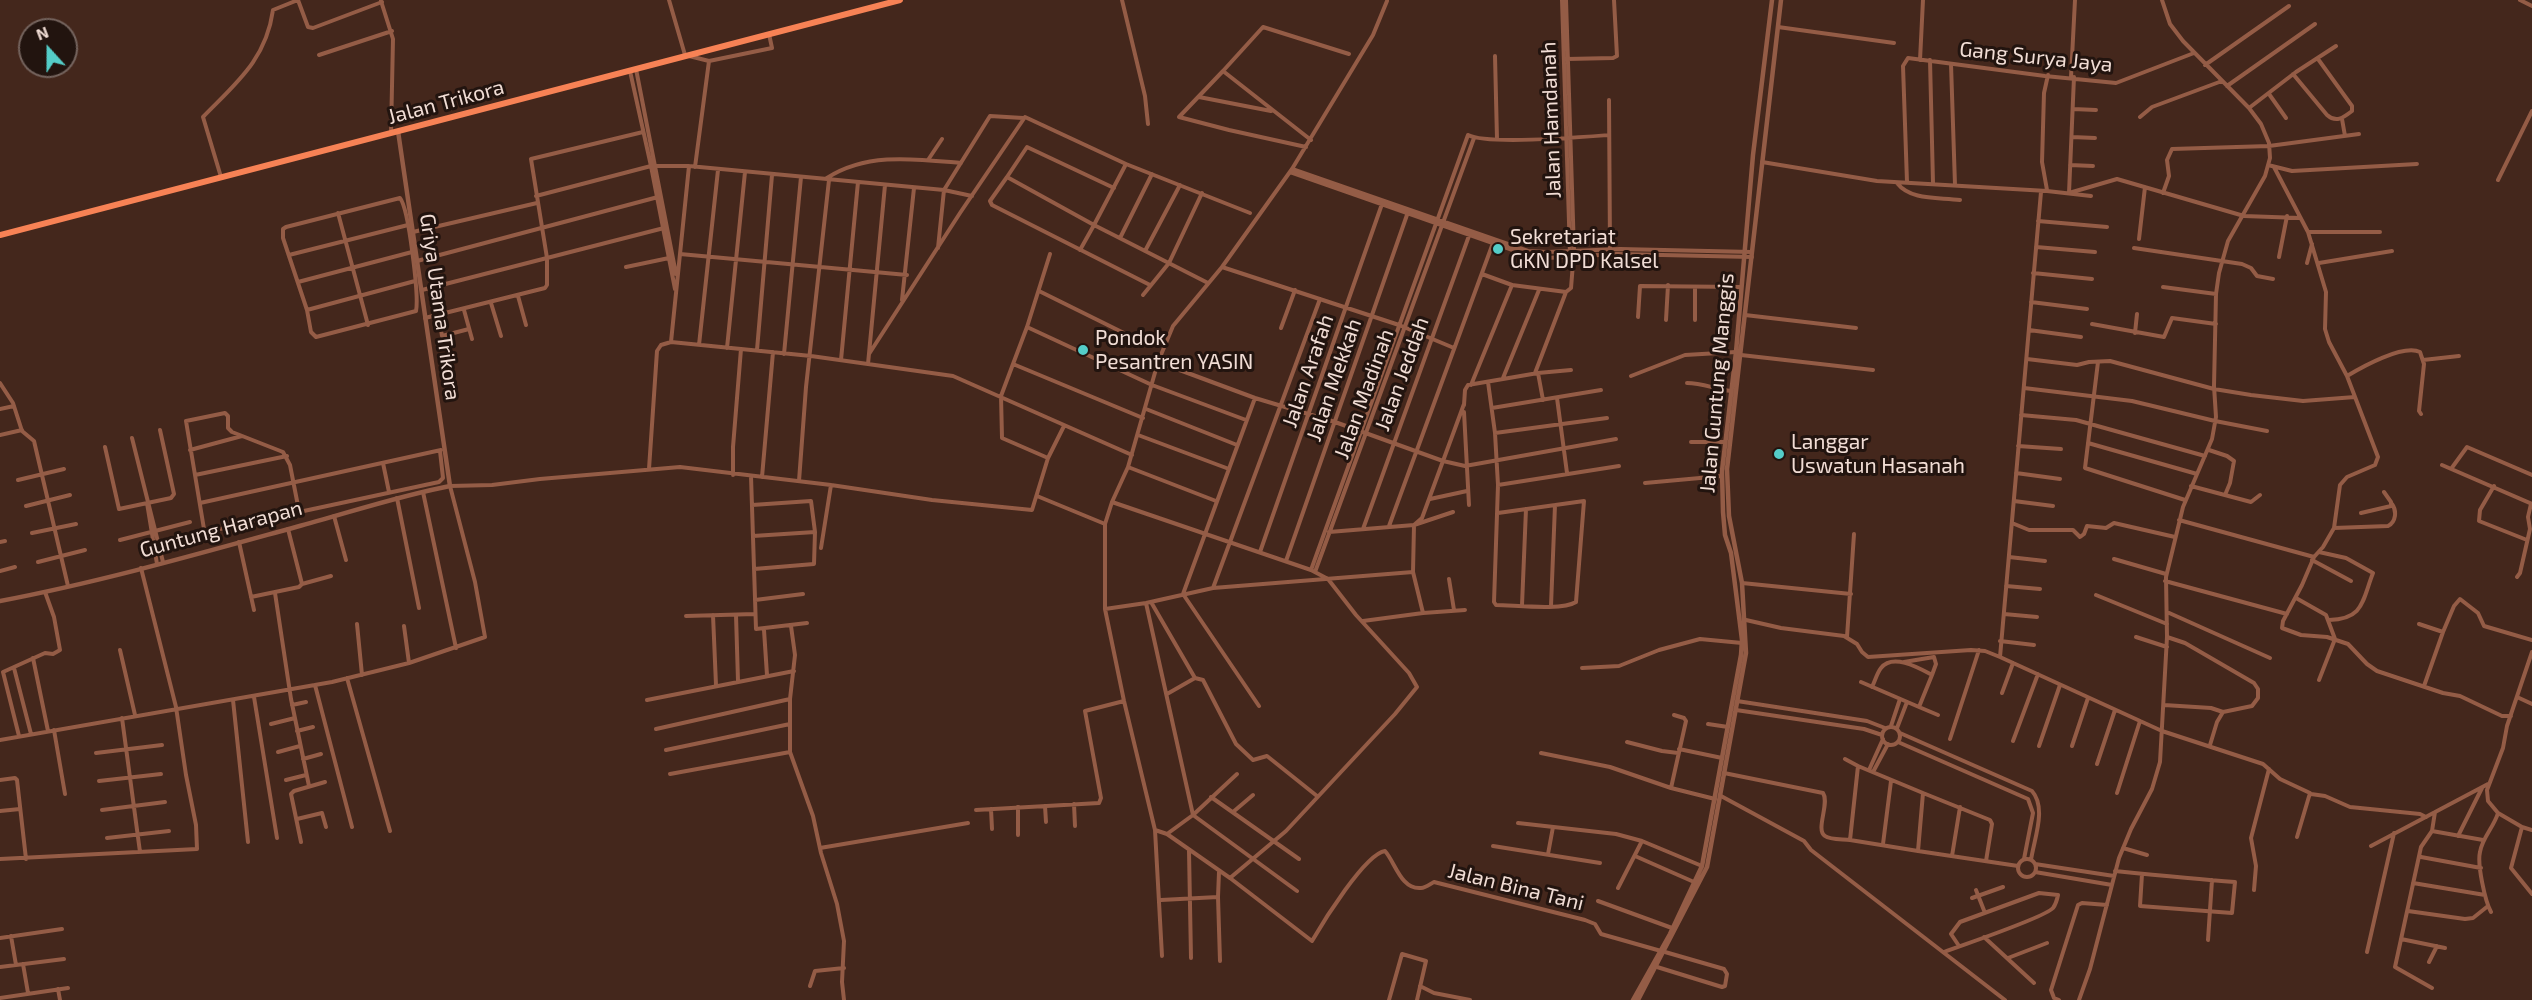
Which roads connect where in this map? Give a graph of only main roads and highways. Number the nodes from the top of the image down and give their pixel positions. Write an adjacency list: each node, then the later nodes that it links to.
1 (900, 0): 2 (main road, Jalan Trikora)
2 (0, 235)

